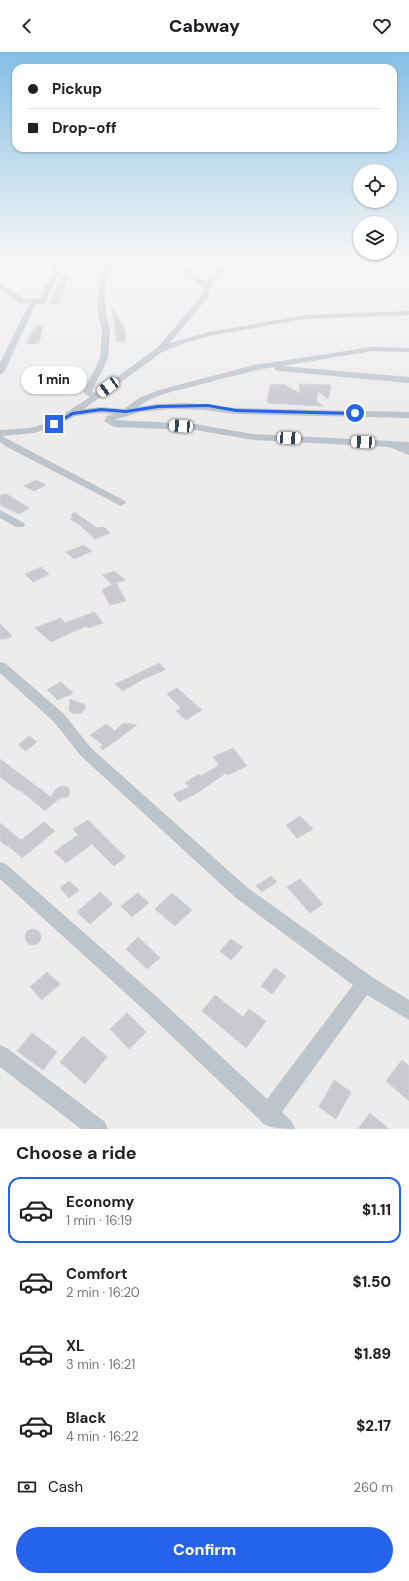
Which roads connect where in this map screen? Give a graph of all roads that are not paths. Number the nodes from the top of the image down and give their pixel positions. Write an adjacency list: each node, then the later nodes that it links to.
1 (30, 309): 8 (street)
2 (101, 309): 10 (street)
3 (194, 309): 5 (street)
4 (409, 313): 5 (street)
5 (159, 350): 10 (street)
6 (409, 350): 7 (street)
7 (263, 366): 9 (street); 11 (street)
8 (0, 372)
9 (409, 380)
10 (96, 396): 12 (street)
11 (126, 412): 12 (street); 13 (street); 16 (street)
12 (72, 413): 14 (street)
13 (409, 415)
14 (0, 433)
15 (0, 438): 19 (street)
16 (391, 444): 17 (street); 18 (street)
17 (409, 445)
18 (409, 452)
19 (122, 503)
20 (0, 513): 21 (street)
21 (20, 525)
22 (0, 666): 24 (street)
23 (0, 869): 27 (street)
24 (365, 983): 25 (street); 27 (street)
25 (409, 1011)
26 (0, 1056): 28 (street)
27 (268, 1115): 29 (street)
28 (98, 1129)
29 (285, 1129)

